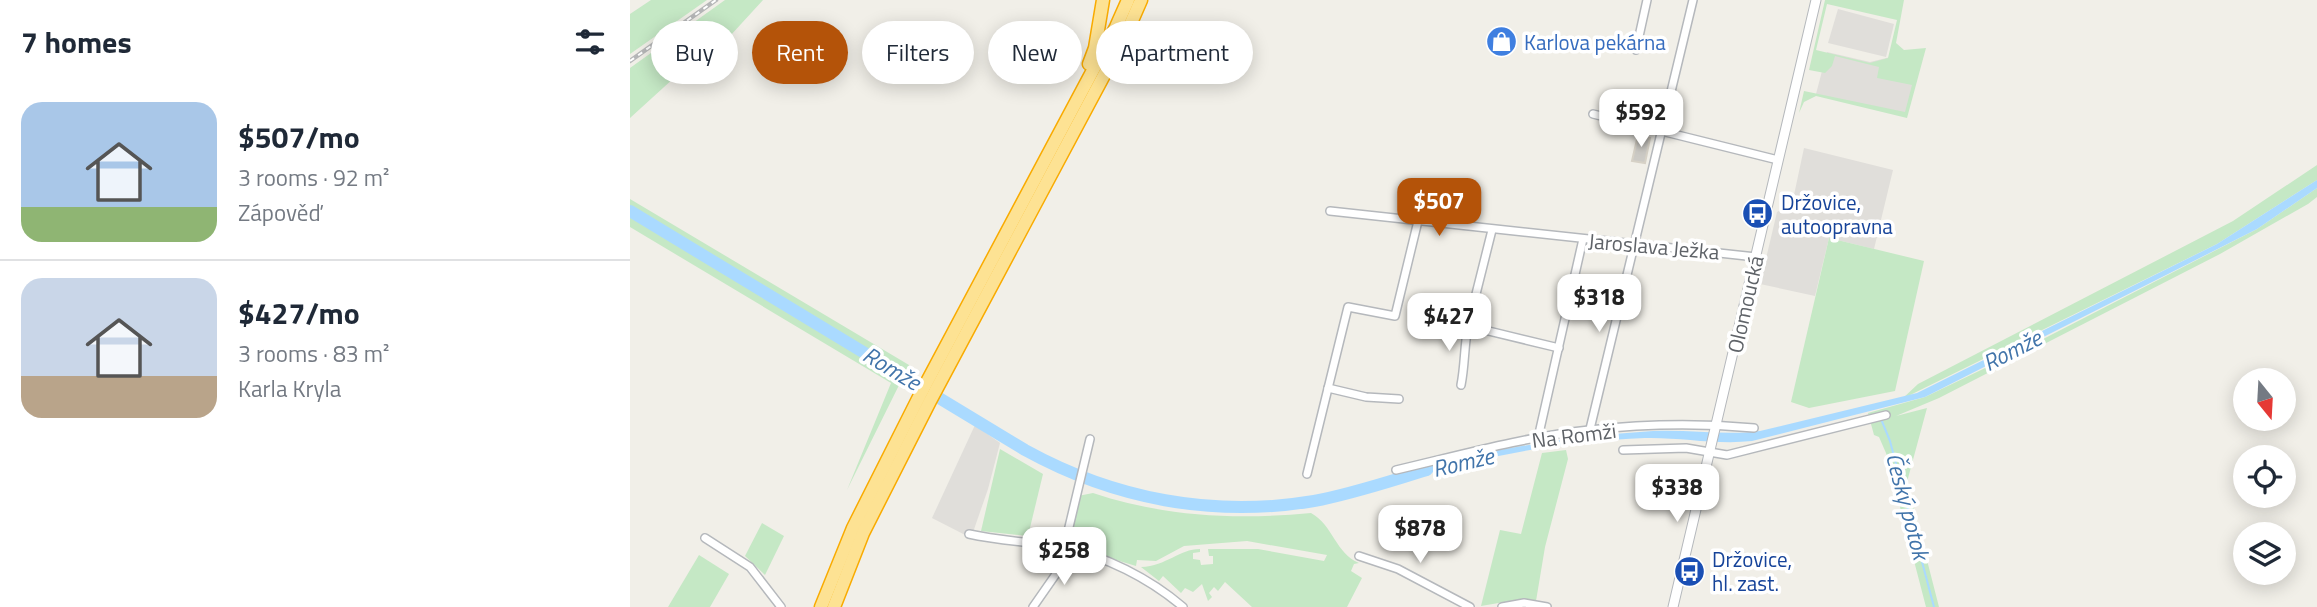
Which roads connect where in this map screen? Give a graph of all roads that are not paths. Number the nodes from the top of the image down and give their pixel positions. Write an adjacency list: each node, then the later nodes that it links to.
1 (1102, 0): 9 (highway)
2 (1128, 0): 9 (highway)
3 (1142, 0): 20 (highway)
4 (1647, 0): 7 (street)
5 (1693, 0): 10 (street)
6 (1816, 0): 11 (street, Olomoucká)
7 (1636, 50)
8 (1593, 114): 10 (street)
9 (1068, 117): 20 (highway)
10 (1661, 130): 11 (street); 16 (street)
11 (1778, 160): 17 (street, Olomoucká)
12 (1330, 211): 13 (street, Jaroslava Ježka)
13 (1419, 221): 14 (street, Jaroslava Ježka); 22 (street)
14 (1492, 230): 15 (street, Jaroslava Ježka); 18 (street)
15 (1583, 239): 16 (street, Jaroslava Ježka); 19 (street)
16 (1634, 244): 17 (street, Jaroslava Ježka); 28 (street)
17 (1756, 257): 26 (street, Olomoucká)
18 (1468, 326): 19 (street); 21 (street)
19 (1559, 348): 29 (street)
20 (932, 385): 23 (highway)
21 (1461, 385)
22 (1328, 388): 24 (street); 34 (street)
23 (925, 398): 40 (highway); 41 (highway)
24 (1399, 399)
25 (1886, 415): 32 (street, Na Romži)
26 (1716, 425): 27 (street, Na Romži); 28 (street, Na Romži); 32 (street, Olomoucká)
27 (1754, 428)
28 (1590, 429): 29 (street, Na Romži)
29 (1538, 438): 33 (street, Na Romži)
30 (1090, 439): 37 (street)
31 (1623, 450): 32 (street, Na Romži)
32 (1710, 451): 47 (street, Olomoucká)
33 (1396, 470)
34 (1307, 474)
35 (970, 534): 37 (street)
36 (705, 538): 39 (street)
37 (1068, 549): 42 (street); 43 (street)
38 (1359, 556): 44 (street)
39 (781, 607)
40 (821, 607)
41 (834, 607)
42 (1033, 607)
43 (1183, 607)
44 (1470, 607)
45 (1502, 607): 46 (street)
46 (1547, 607)
47 (1673, 607)

